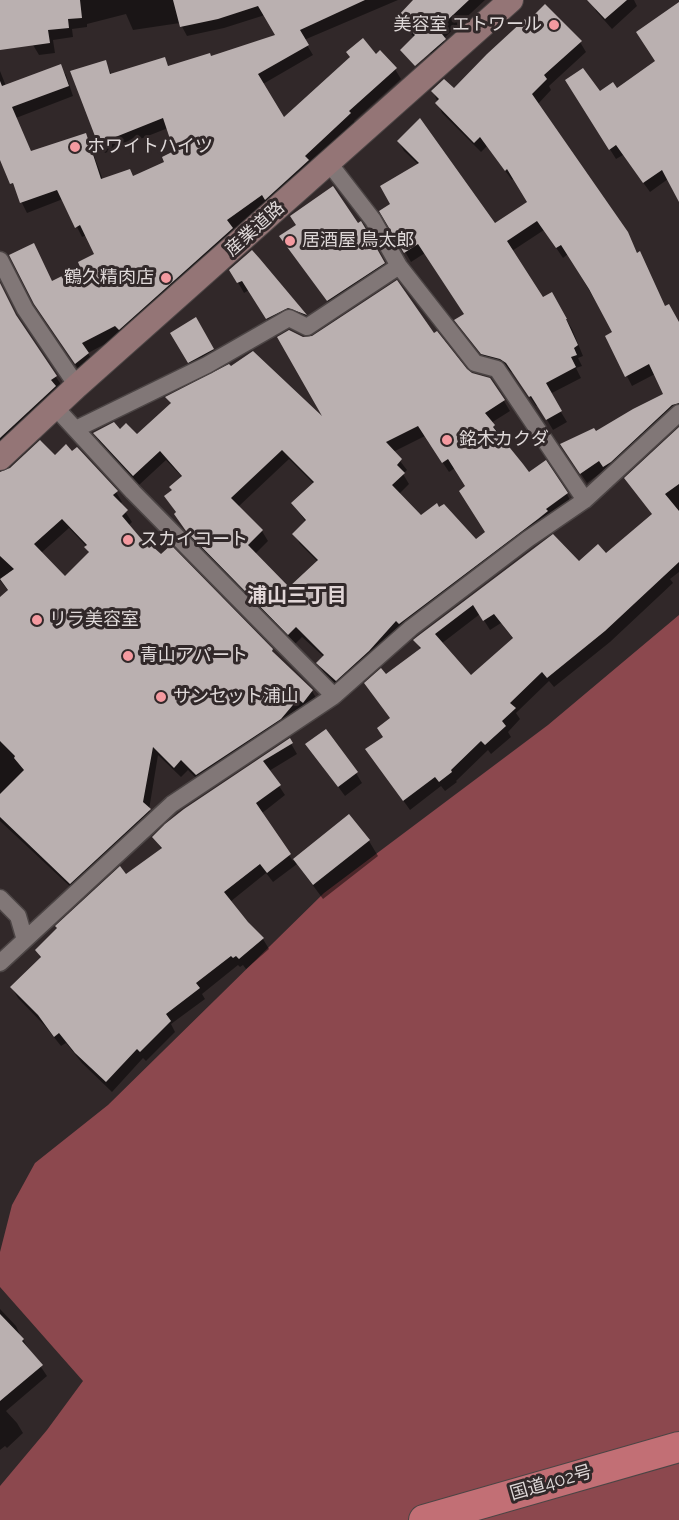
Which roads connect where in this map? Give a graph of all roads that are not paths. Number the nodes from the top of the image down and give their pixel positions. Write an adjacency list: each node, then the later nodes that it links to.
1 (511, 0): 2 (street, 産業道路)
2 (329, 163): 4 (street); 5 (street, 産業道路)
3 (0, 260): 5 (street)
4 (399, 266): 8 (street); 10 (street)
5 (77, 386): 6 (street, 産業道路)
6 (55, 407): 8 (street); 9 (street, 産業道路)
7 (679, 413): 10 (street)
8 (76, 429): 11 (street)
9 (0, 458)
10 (585, 500): 11 (street)
11 (334, 696): 13 (street)
12 (0, 898): 13 (street)
13 (25, 940): 14 (street)
14 (0, 963)
15 (679, 1447): 16 (highway, 国道402号)
16 (424, 1520)

